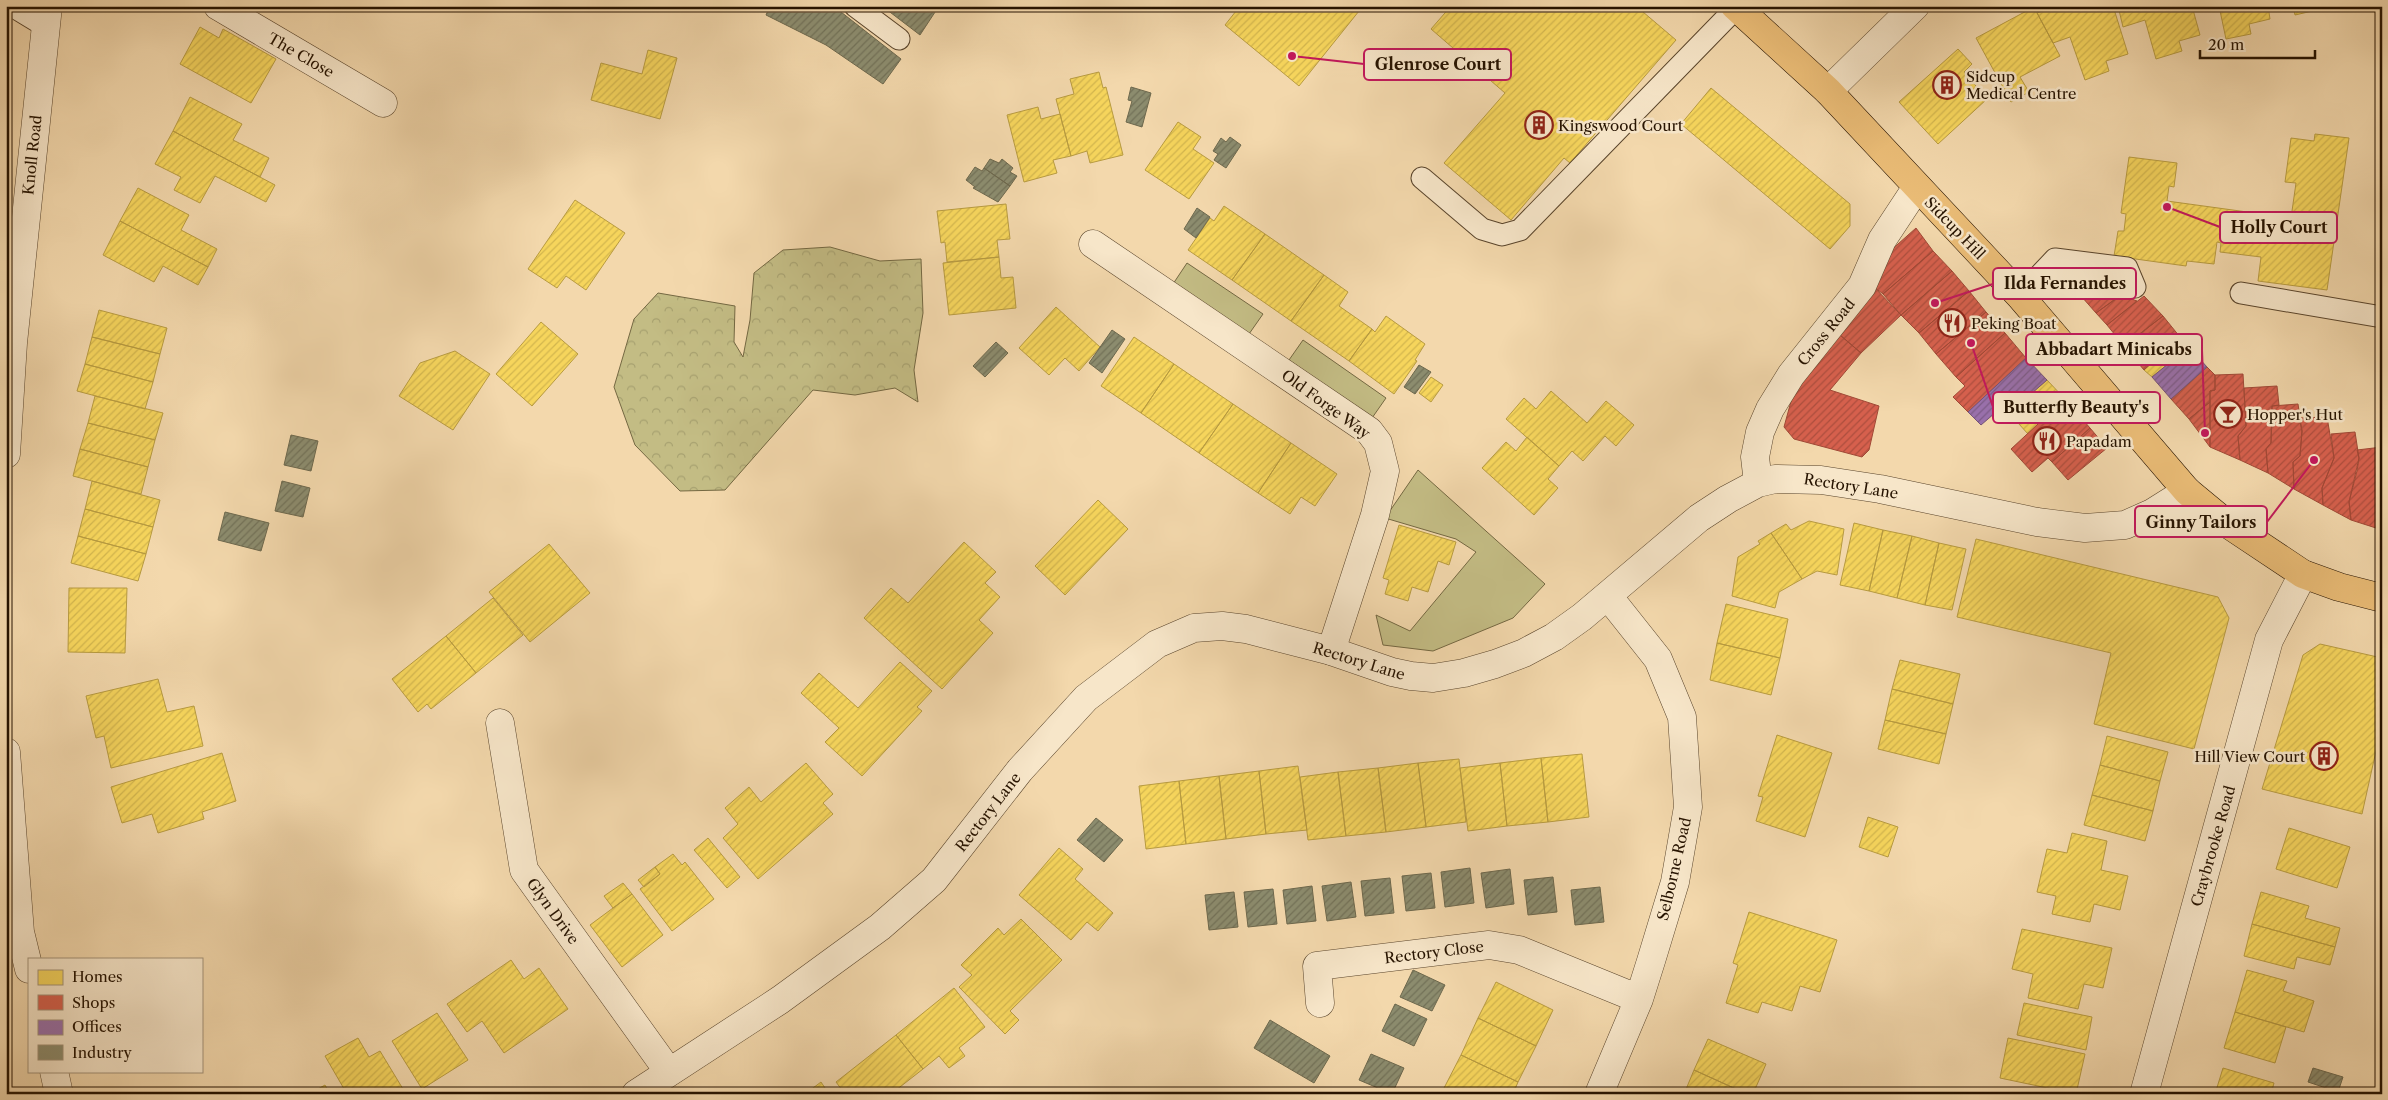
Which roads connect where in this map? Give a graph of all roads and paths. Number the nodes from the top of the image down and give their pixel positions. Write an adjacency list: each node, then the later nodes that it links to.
1 (12, 6): 6 (lane)
2 (218, 6): 9 (street, The Close)
3 (855, 6): 7 (lane)
4 (1915, 6): 8 (street)
5 (1735, 7): 8 (main road, Sidcup Hill); 10 (lane)
6 (46, 16): 17 (street, Knoll Road)
7 (899, 39)
8 (1828, 91): 11 (main road, Sidcup Hill)
9 (383, 103)
10 (1422, 178)
11 (1917, 188): 15 (main road, Sidcup Hill); 18 (street, Cross Road)
12 (1093, 244): 23 (street, Old Forge Way)
13 (2135, 287): 15 (lane)
14 (2241, 293): 16 (lane)
15 (2020, 296): 19 (main road, Sidcup Hill)
16 (2382, 317)
17 (6, 454)
18 (1758, 483): 19 (street, Rectory Lane); 21 (street, Rectory Lane)
19 (2187, 491): 20 (main road, Sidcup Hill)
20 (2303, 574): 22 (main road, Sidcup Hill); 35 (street, Craybrooke Road)
21 (1608, 596): 23 (street, Rectory Lane); 28 (street, Selborne Road)
22 (2382, 598)
23 (1331, 651): 31 (street, Rectory Lane)
24 (500, 723): 31 (street, Glyn Drive)
25 (6, 752): 26 (street)
26 (13, 931): 27 (street)
27 (28, 967)
28 (1639, 998): 29 (street, Rectory Close); 34 (street, Selborne Road)
29 (1320, 1003)
30 (54, 1072): 32 (street)
31 (669, 1072): 33 (street, Rectory Lane)
32 (59, 1094)
33 (636, 1094)
34 (1599, 1094)
35 (2144, 1094)

